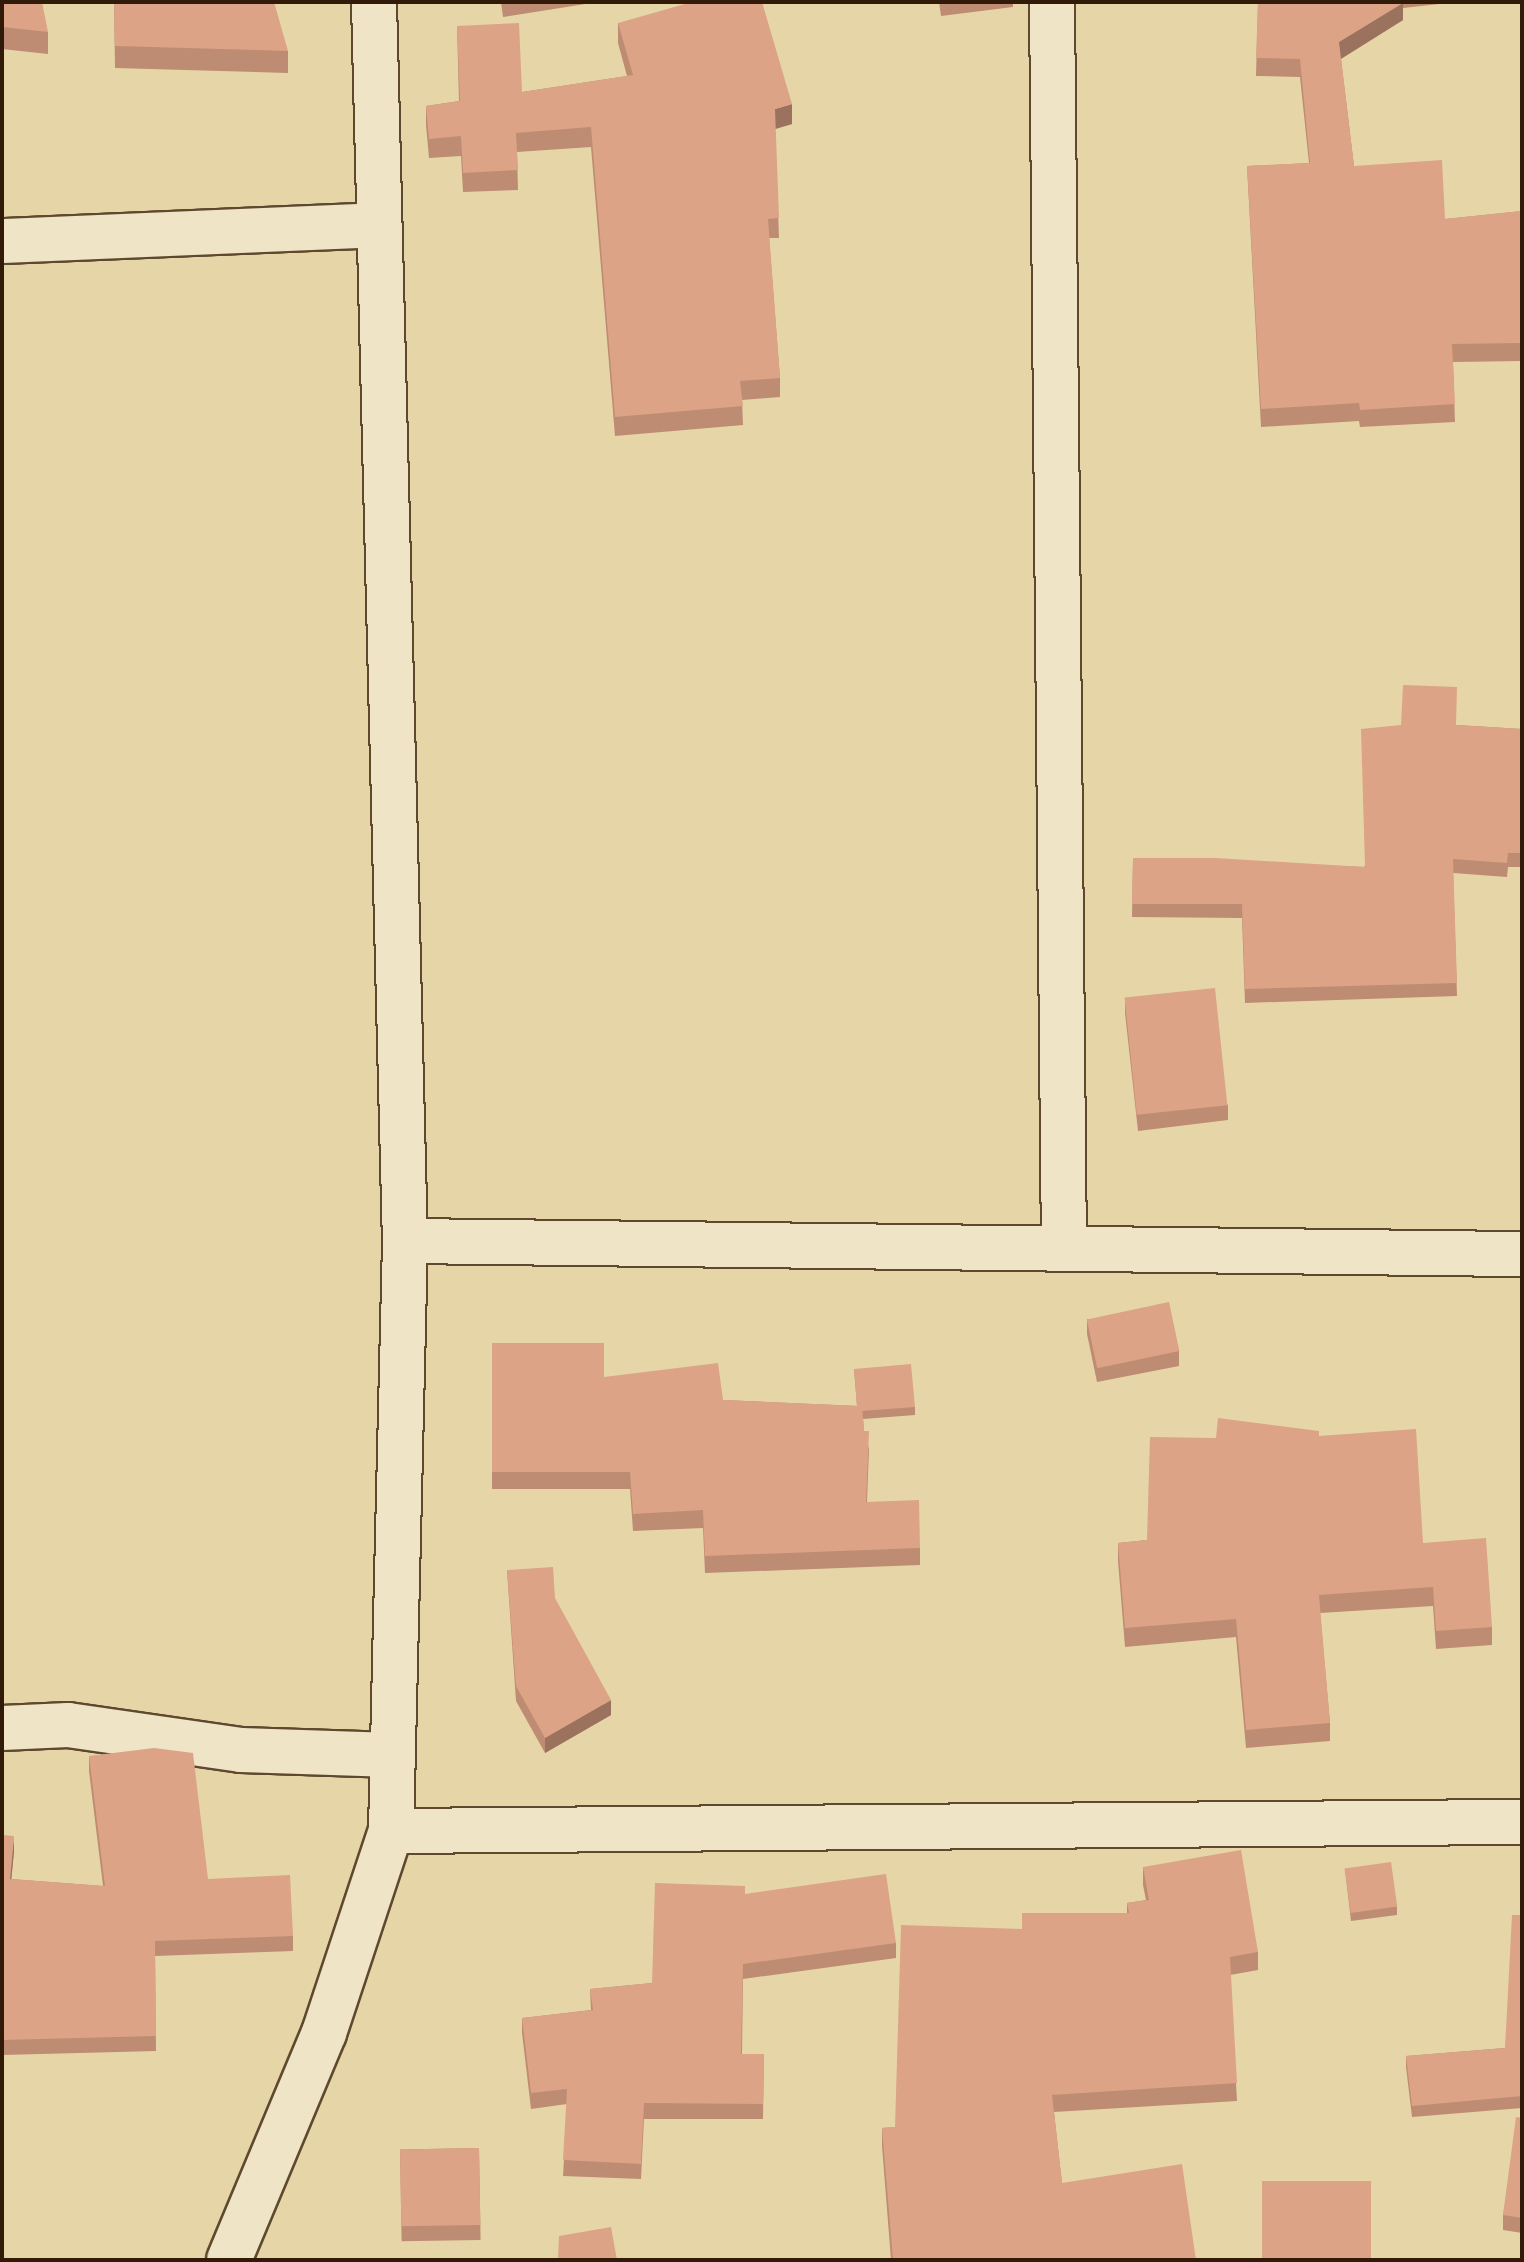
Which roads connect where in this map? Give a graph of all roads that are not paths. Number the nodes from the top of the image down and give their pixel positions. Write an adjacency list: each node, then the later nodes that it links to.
1 (374, 2): 3 (street)
2 (1052, 2): 6 (street)
3 (378, 225): 4 (street); 5 (street)
4 (2, 241)
5 (405, 1241): 6 (street); 9 (street)
6 (1064, 1249): 7 (street)
7 (1522, 1254)
8 (2, 1728): 9 (street)
9 (393, 1755): 11 (street)
10 (1522, 1822): 11 (street)
11 (391, 1831): 12 (street)
12 (229, 2260)

